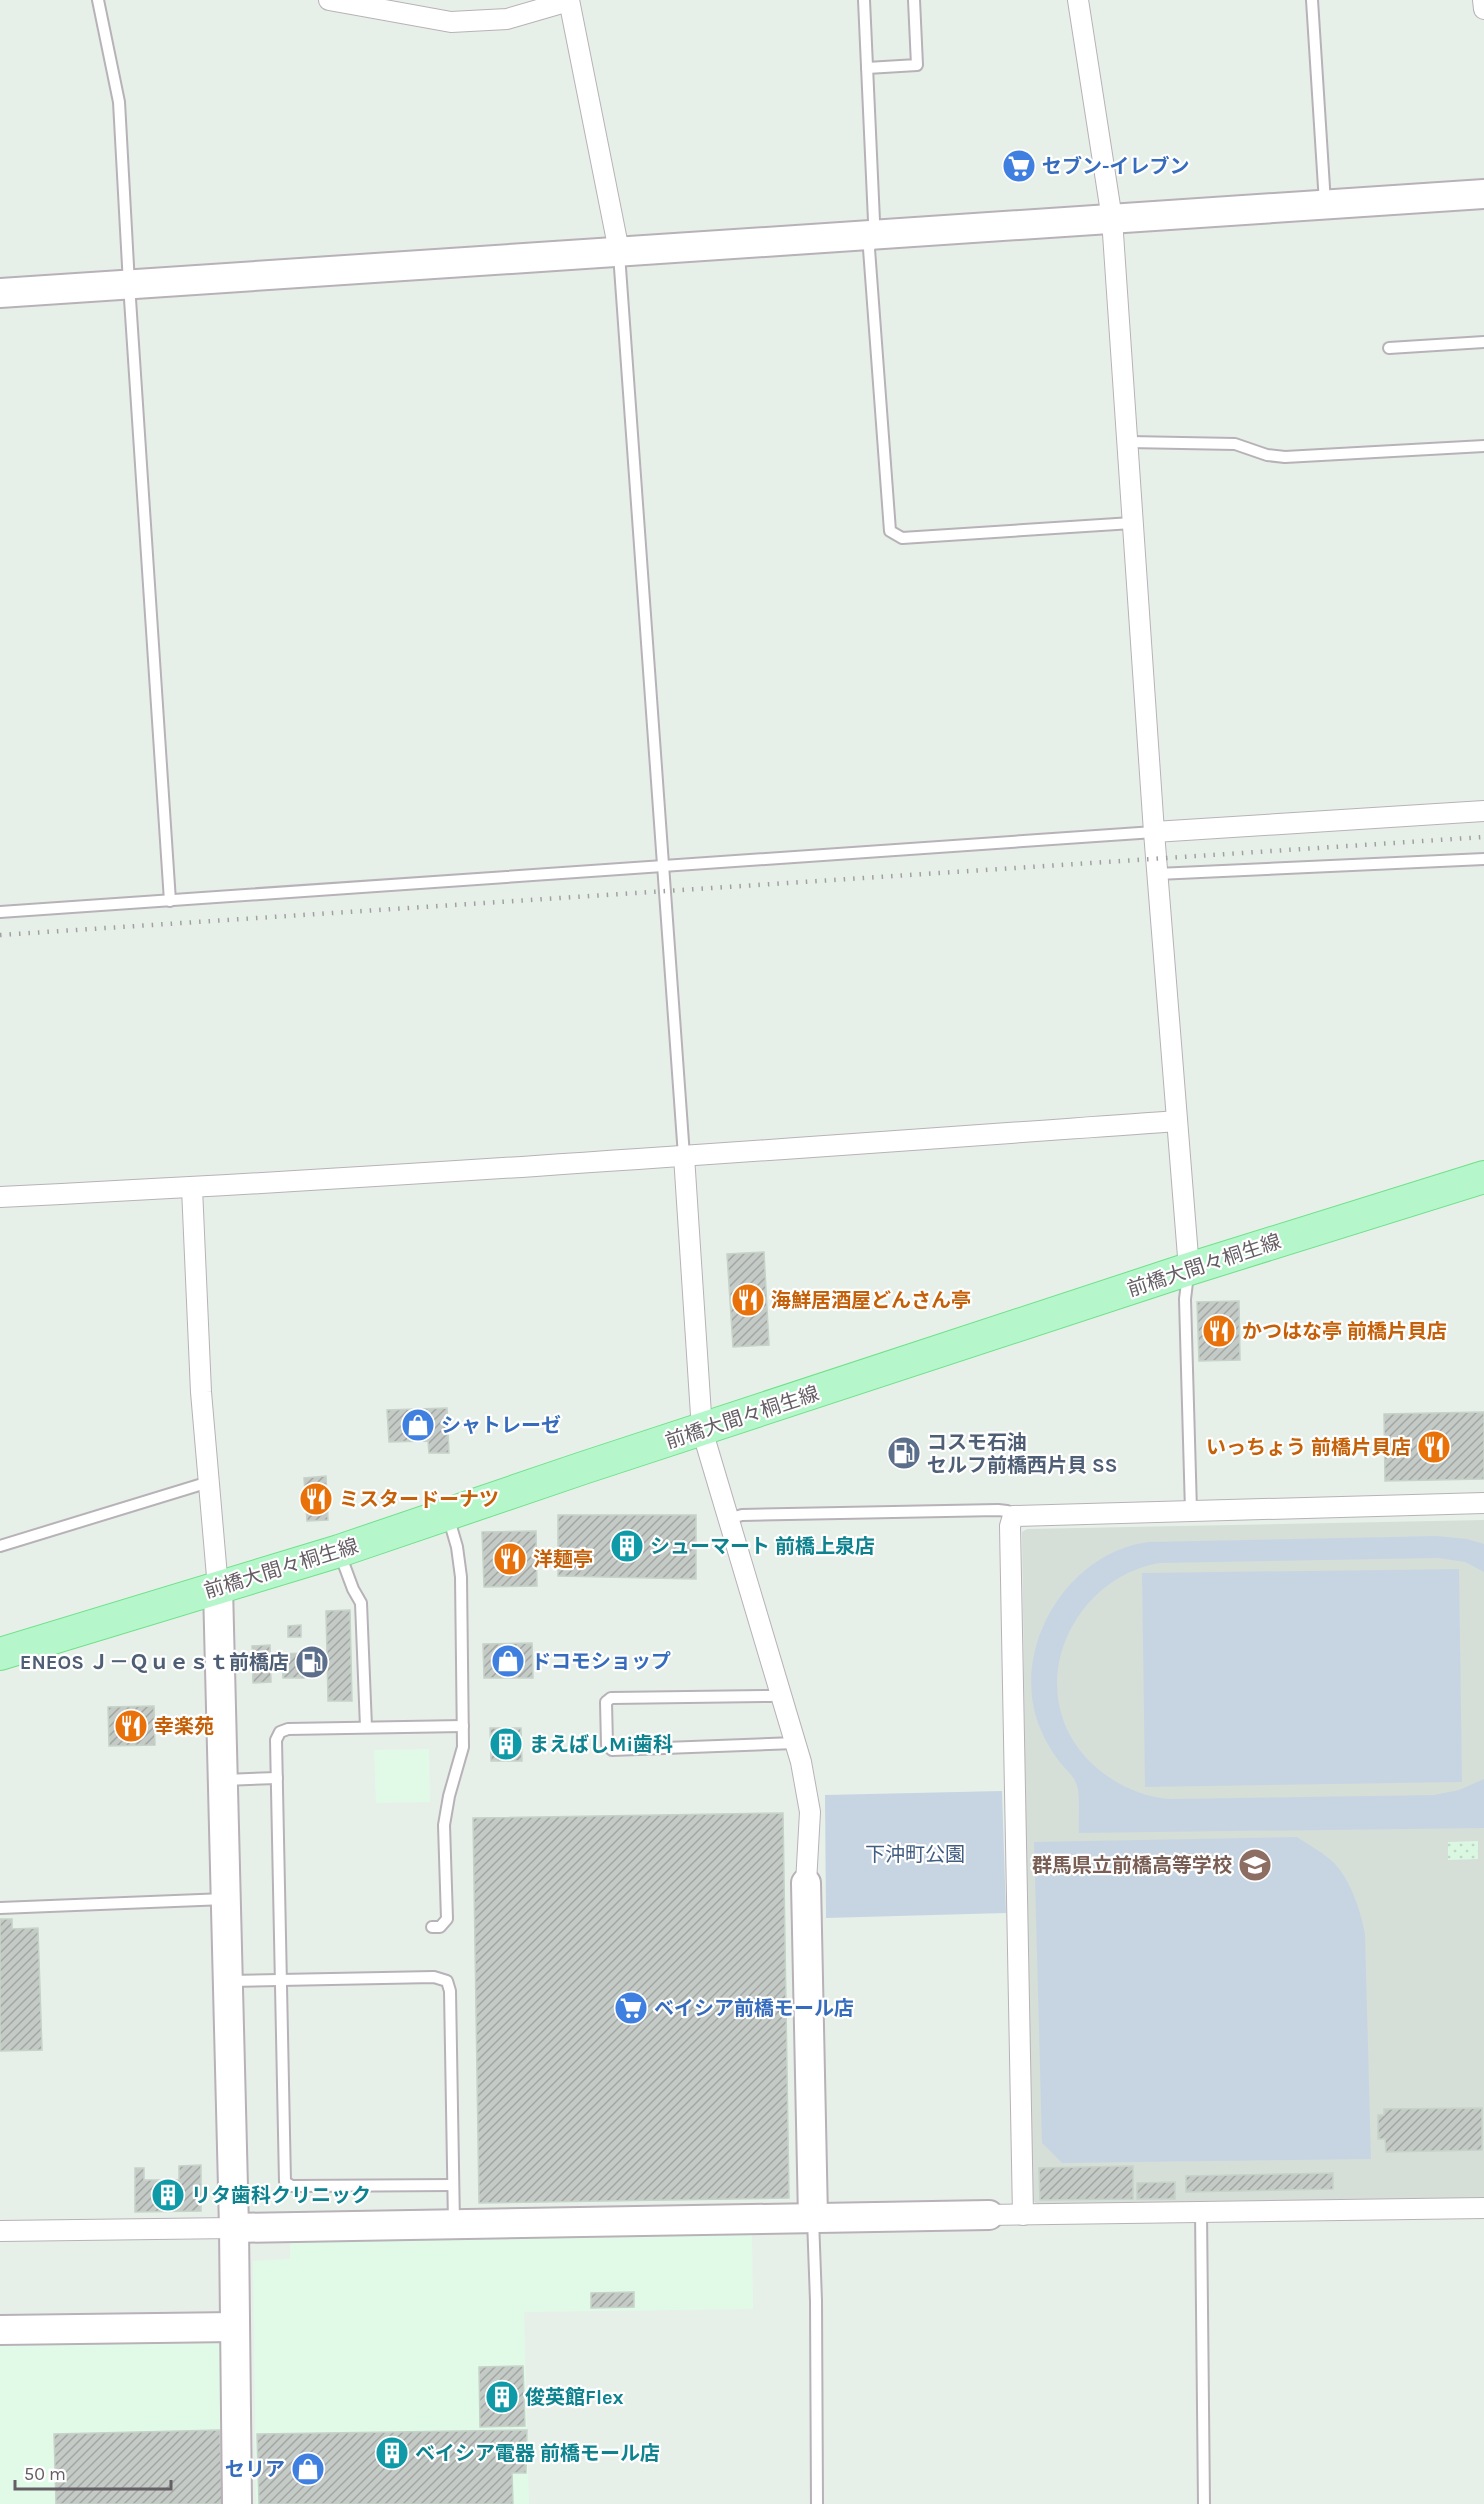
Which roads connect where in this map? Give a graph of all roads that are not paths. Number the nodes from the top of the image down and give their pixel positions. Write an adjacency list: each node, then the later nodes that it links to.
1 (99, 0): 16 (lane)
2 (329, 0): 3 (street)
3 (569, 0): 15 (street)
4 (864, 0): 10 (lane)
5 (914, 0): 10 (lane)
6 (1078, 0): 13 (street)
7 (1312, 0): 12 (lane)
8 (1483, 0): 9 (street)
9 (1484, 9)
10 (867, 68): 14 (lane)
11 (1484, 194): 12 (street)
12 (1325, 203): 13 (street)
13 (1112, 219): 14 (street); 20 (street)
14 (874, 235): 15 (street); 22 (lane)
15 (619, 251): 16 (street); 26 (lane)
16 (129, 284): 17 (street); 28 (lane)
17 (0, 293)
18 (1484, 342): 19 (lane)
19 (1389, 348)
20 (1129, 442): 21 (lane); 22 (street)
21 (1484, 446)
22 (1131, 523): 24 (street)
23 (1484, 811): 24 (street)
24 (1154, 832): 26 (lane); 27 (street)
25 (1484, 858): 27 (lane)
26 (663, 867): 28 (lane); 31 (lane)
27 (1158, 874): 30 (street)
28 (170, 901): 29 (lane)
29 (0, 912)
30 (1177, 1121): 31 (street); 35 (street)
31 (684, 1156): 33 (street); 36 (street)
32 (1484, 1177): 35 (main road, 前橋大間々桐生線)
33 (192, 1188): 34 (street); 37 (street)
34 (0, 1197)
35 (1189, 1269): 36 (main road, 前橋大間々桐生線); 39 (lane)
36 (702, 1430): 40 (main road, 前橋大間々桐生線); 42 (street)
37 (209, 1482): 43 (lane); 45 (street)
38 (1484, 1503): 39 (street)
39 (1191, 1511): 41 (street)
40 (447, 1513): 44 (main road, 前橋大間々桐生線); 48 (lane)
41 (1013, 1516): 42 (lane); 63 (street)
42 (728, 1519): 47 (street)
43 (0, 1546)
44 (339, 1551): 45 (main road, 前橋大間々桐生線); 49 (lane)
45 (218, 1588): 46 (main road, 前橋大間々桐生線); 52 (street)
46 (0, 1654)
47 (781, 1694): 50 (street); 50 (lane)
48 (463, 1726): 49 (lane); 56 (lane)
49 (366, 1727): 51 (lane)
50 (795, 1743): 53 (street)
51 (277, 1778): 52 (lane); 57 (lane)
52 (224, 1780): 54 (street)
53 (806, 1883): 64 (street)
54 (227, 1899): 55 (lane); 58 (street)
55 (0, 1908)
56 (432, 1927)
57 (281, 1980): 58 (lane); 59 (lane); 59 (lane)
58 (229, 1981): 66 (street)
59 (453, 2185): 65 (lane)
60 (1484, 2208): 61 (street)
61 (1201, 2211): 63 (street); 72 (lane)
62 (989, 2215): 63 (street); 64 (street)
63 (1023, 2215)
64 (813, 2218): 65 (street); 71 (lane)
65 (454, 2224): 66 (street)
66 (234, 2228): 67 (street); 68 (street)
67 (0, 2231)
68 (235, 2327): 69 (street); 70 (street)
69 (0, 2330)
70 (237, 2504)
71 (817, 2504)
72 (1204, 2504)

